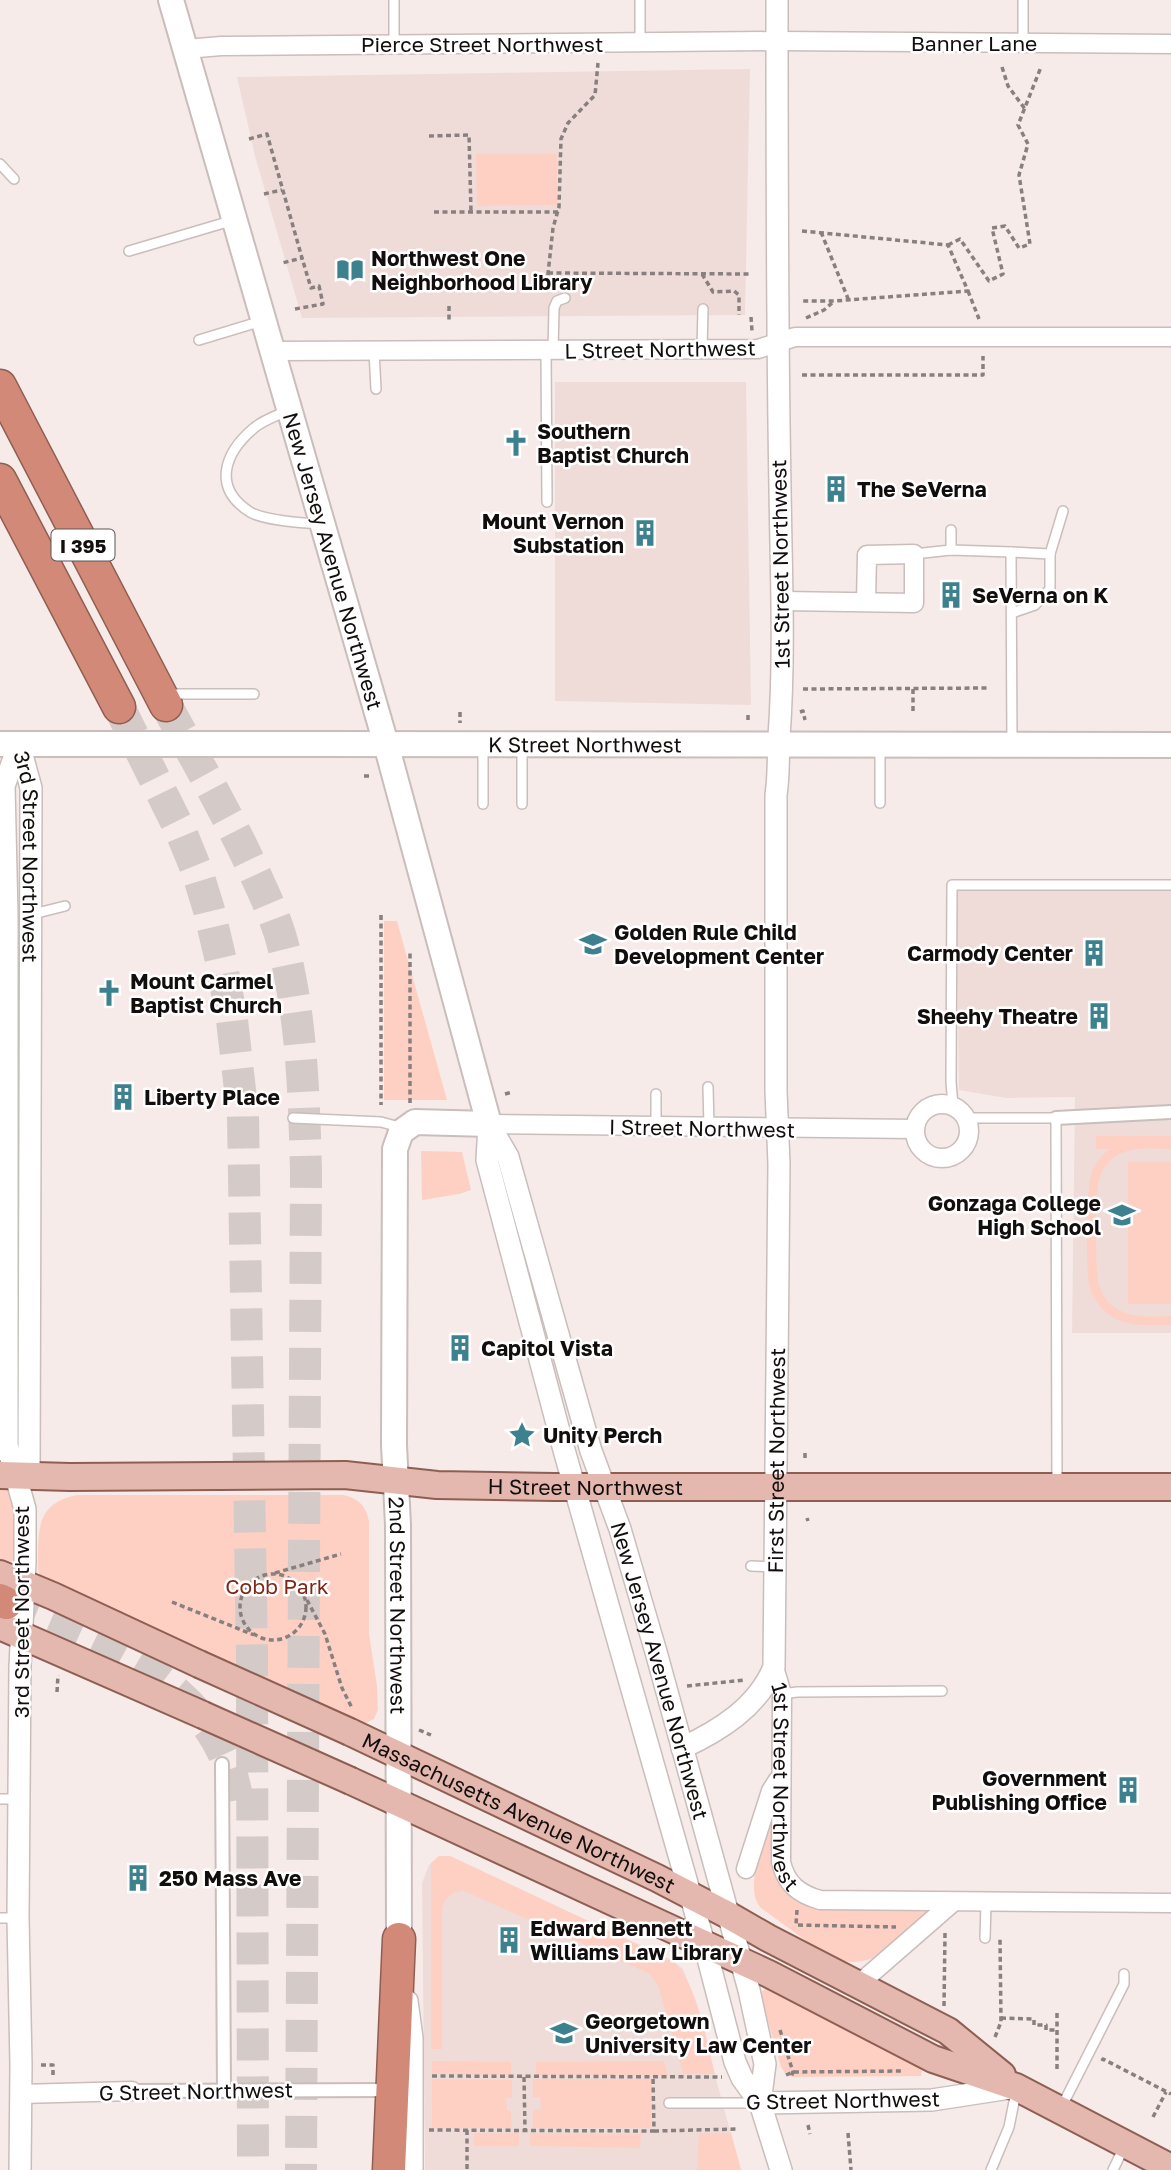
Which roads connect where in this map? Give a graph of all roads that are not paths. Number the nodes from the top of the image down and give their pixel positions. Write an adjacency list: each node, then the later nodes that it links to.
1 (171, 0): 11 (main road, New Jersey Avenue Northwest)
2 (394, 0): 9 (lane)
3 (640, 0): 7 (lane)
4 (777, 0): 6 (street, 1st Street Northwest)
5 (1023, 0): 8 (lane)
6 (777, 41): 7 (street, Pierce Street Northwest); 8 (street, Banner Lane); 21 (street, 1st Street Northwest)
7 (640, 43): 9 (street, Pierce Street Northwest)
8 (1023, 43): 10 (street, Banner Lane)
9 (394, 44): 11 (street, Pierce Street Northwest)
10 (1171, 44)
11 (186, 49): 14 (main road, New Jersey Avenue Northwest)
12 (0, 164): 13 (lane)
13 (14, 179)
14 (234, 220): 15 (lane); 18 (main road, New Jersey Avenue Northwest)
15 (129, 251)
16 (565, 298): 23 (lane)
17 (703, 309): 22 (lane)
18 (264, 320): 20 (lane); 24 (main road, New Jersey Avenue Northwest)
19 (1171, 337): 21 (street, L Street Northwest)
20 (198, 341)
21 (777, 344): 22 (street, L Street Northwest); 38 (street, 1st Street Northwest)
22 (702, 349): 23 (street, L Street Northwest)
23 (550, 350): 25 (street, L Street Northwest); 30 (lane)
24 (273, 351): 25 (street, L Street Northwest); 28 (main road, New Jersey Avenue Northwest)
25 (374, 351): 27 (lane)
26 (0, 386): 42 (highway, I 395)
27 (376, 389)
28 (289, 410): 32 (main road, New Jersey Avenue Northwest); 32 (lane)
29 (0, 480): 43 (highway, I 395)
30 (547, 502)
31 (1063, 511): 37 (lane)
32 (322, 522): 45 (main road, New Jersey Avenue Northwest)
33 (951, 530): 34 (lane)
34 (951, 550): 35 (lane); 36 (lane)
35 (1011, 552): 37 (lane); 40 (lane)
36 (914, 554): 39 (street); 39 (street)
37 (1050, 554): 40 (lane)
38 (782, 601): 39 (street); 48 (street, 1st Street Northwest)
39 (866, 601)
40 (1012, 613): 50 (lane)
41 (254, 694): 42 (lane)
42 (163, 699)
43 (119, 707)
44 (10, 744): 45 (main road, K Street Northwest, bridge); 57 (street, 3rd Street Northwest); 58 (street, 3rd Street Northwest)
45 (386, 744): 46 (main road, K Street Northwest); 66 (main road, New Jersey Avenue Northwest)
46 (484, 744): 47 (main road, K Street Northwest); 53 (lane)
47 (522, 744): 48 (main road, K Street Northwest); 54 (lane)
48 (779, 745): 49 (main road, K Street Northwest); 71 (street, 1st Street Northwest)
49 (880, 745): 50 (main road, K Street Northwest); 52 (lane)
50 (1012, 745): 51 (main road, K Street Northwest)
51 (1171, 745)
52 (880, 803)
53 (483, 804)
54 (522, 804)
55 (1171, 885): 61 (lane)
56 (65, 906): 57 (lane)
57 (31, 921): 58 (lane); 68 (street, 3rd Street Northwest)
58 (4, 923): 67 (street, 3rd Street Northwest)
59 (708, 1087): 70 (lane)
60 (656, 1094): 69 (lane)
61 (960, 1112): 65 (lane); 72 (street); 72 (street)
62 (1171, 1112): 65 (street)
63 (407, 1117): 64 (lane); 66 (main road); 77 (main road, 2nd Street Northwest)
64 (292, 1118)
65 (1056, 1118): 81 (lane)
66 (489, 1124): 69 (street, I Street Northwest); 78 (street, New Jersey Avenue Northwest); 79 (street, New Jersey Avenue Northwest)
67 (3, 1127): 68 (street); 73 (street, 3rd Street Northwest)
68 (30, 1127): 75 (street, 3rd Street Northwest)
69 (656, 1127): 70 (street, I Street Northwest)
70 (709, 1127): 71 (street, I Street Northwest)
71 (778, 1128): 72 (street, I Street Northwest); 80 (street, First Street Northwest)
72 (915, 1129)
73 (3, 1258): 74 (street, 3rd Street Northwest)
74 (4, 1363): 75 (lane); 76 (street, 3rd Street Northwest)
75 (29, 1368): 76 (street, 3rd Street Northwest)
76 (15, 1476): 77 (main road, H Street Northwest); 85 (street, 3rd Street Northwest)
77 (396, 1481): 78 (main road, H Street Northwest); 90 (main road, 2nd Street Northwest)
78 (575, 1487): 79 (main road, H Street Northwest); 96 (street, New Jersey Avenue Northwest)
79 (604, 1487): 80 (main road, H Street Northwest); 89 (street, New Jersey Avenue Northwest)
80 (777, 1487): 81 (main road, H Street Northwest); 84 (street, First Street Northwest)
81 (1057, 1487): 82 (main road, H Street Northwest)
82 (1171, 1487)
83 (751, 1566): 84 (lane)
84 (776, 1567): 86 (street, First Street Northwest)
85 (9, 1604): 90 (main road, Massachusetts Avenue Northwest, bridge); 93 (street, 3rd Street Northwest); 94 (main road, Massachusetts Avenue Northwest, bridge)
86 (774, 1667): 88 (street, 1st Street Northwest); 89 (street)
87 (942, 1691): 88 (lane)
88 (782, 1694): 92 (street, 1st Street Northwest)
89 (682, 1748): 100 (street, New Jersey Avenue Northwest)
90 (398, 1754): 94 (main road, 2nd Street Northwest); 96 (main road, Massachusetts Avenue Northwest)
91 (222, 1764): 111 (street)
92 (780, 1777): 95 (street); 97 (street, 1st Street Northwest)
93 (10, 1799): 101 (street, 3rd Street Northwest)
94 (398, 1803): 103 (main road, 2nd Street Northwest); 104 (main road, Massachusetts Avenue Northwest)
95 (746, 1869)
96 (691, 1896): 100 (main road, Massachusetts Avenue Northwest); 104 (street, New Jersey Avenue Northwest)
97 (953, 1903): 98 (street); 107 (street)
98 (986, 1903): 99 (street); 102 (lane)
99 (1171, 1903)
100 (728, 1914): 105 (street, New Jersey Avenue Northwest); 107 (main road, Massachusetts Avenue Northwest)
101 (9, 1918): 112 (street, 3rd Street Northwest)
102 (985, 1938)
103 (399, 1939): 109 (highway); 120 (street, 2nd Street Northwest)
104 (704, 1943): 105 (main road, Massachusetts Avenue Northwest); 114 (street, New Jersey Avenue Northwest)
105 (740, 1960): 108 (main road, Massachusetts Avenue Northwest); 114 (street, New Jersey Avenue Northwest)
106 (1124, 1974): 115 (lane)
107 (859, 1984): 108 (main road, Massachusetts Avenue Northwest)
108 (1016, 2087): 114 (street, G Street Northwest); 115 (main road, Massachusetts Avenue Northwest); 122 (lane)
109 (393, 2090): 111 (street, G Street Northwest); 119 (highway)
110 (132, 2091): 111 (street, G Street Northwest); 112 (street, G Street Northwest)
111 (224, 2091)
112 (10, 2094): 118 (street, 3rd Street Northwest)
113 (670, 2103): 114 (lane, G Street Northwest)
114 (760, 2103): 121 (street, New Jersey Avenue Northwest)
115 (1060, 2110): 116 (main road, Massachusetts Avenue Northwest)
116 (1125, 2144): 117 (main road, Massachusetts Avenue Northwest); 123 (lane)
117 (1171, 2168)
118 (20, 2170)
119 (389, 2170)
120 (412, 2170)
121 (781, 2170)
122 (991, 2170)
123 (1113, 2170)

